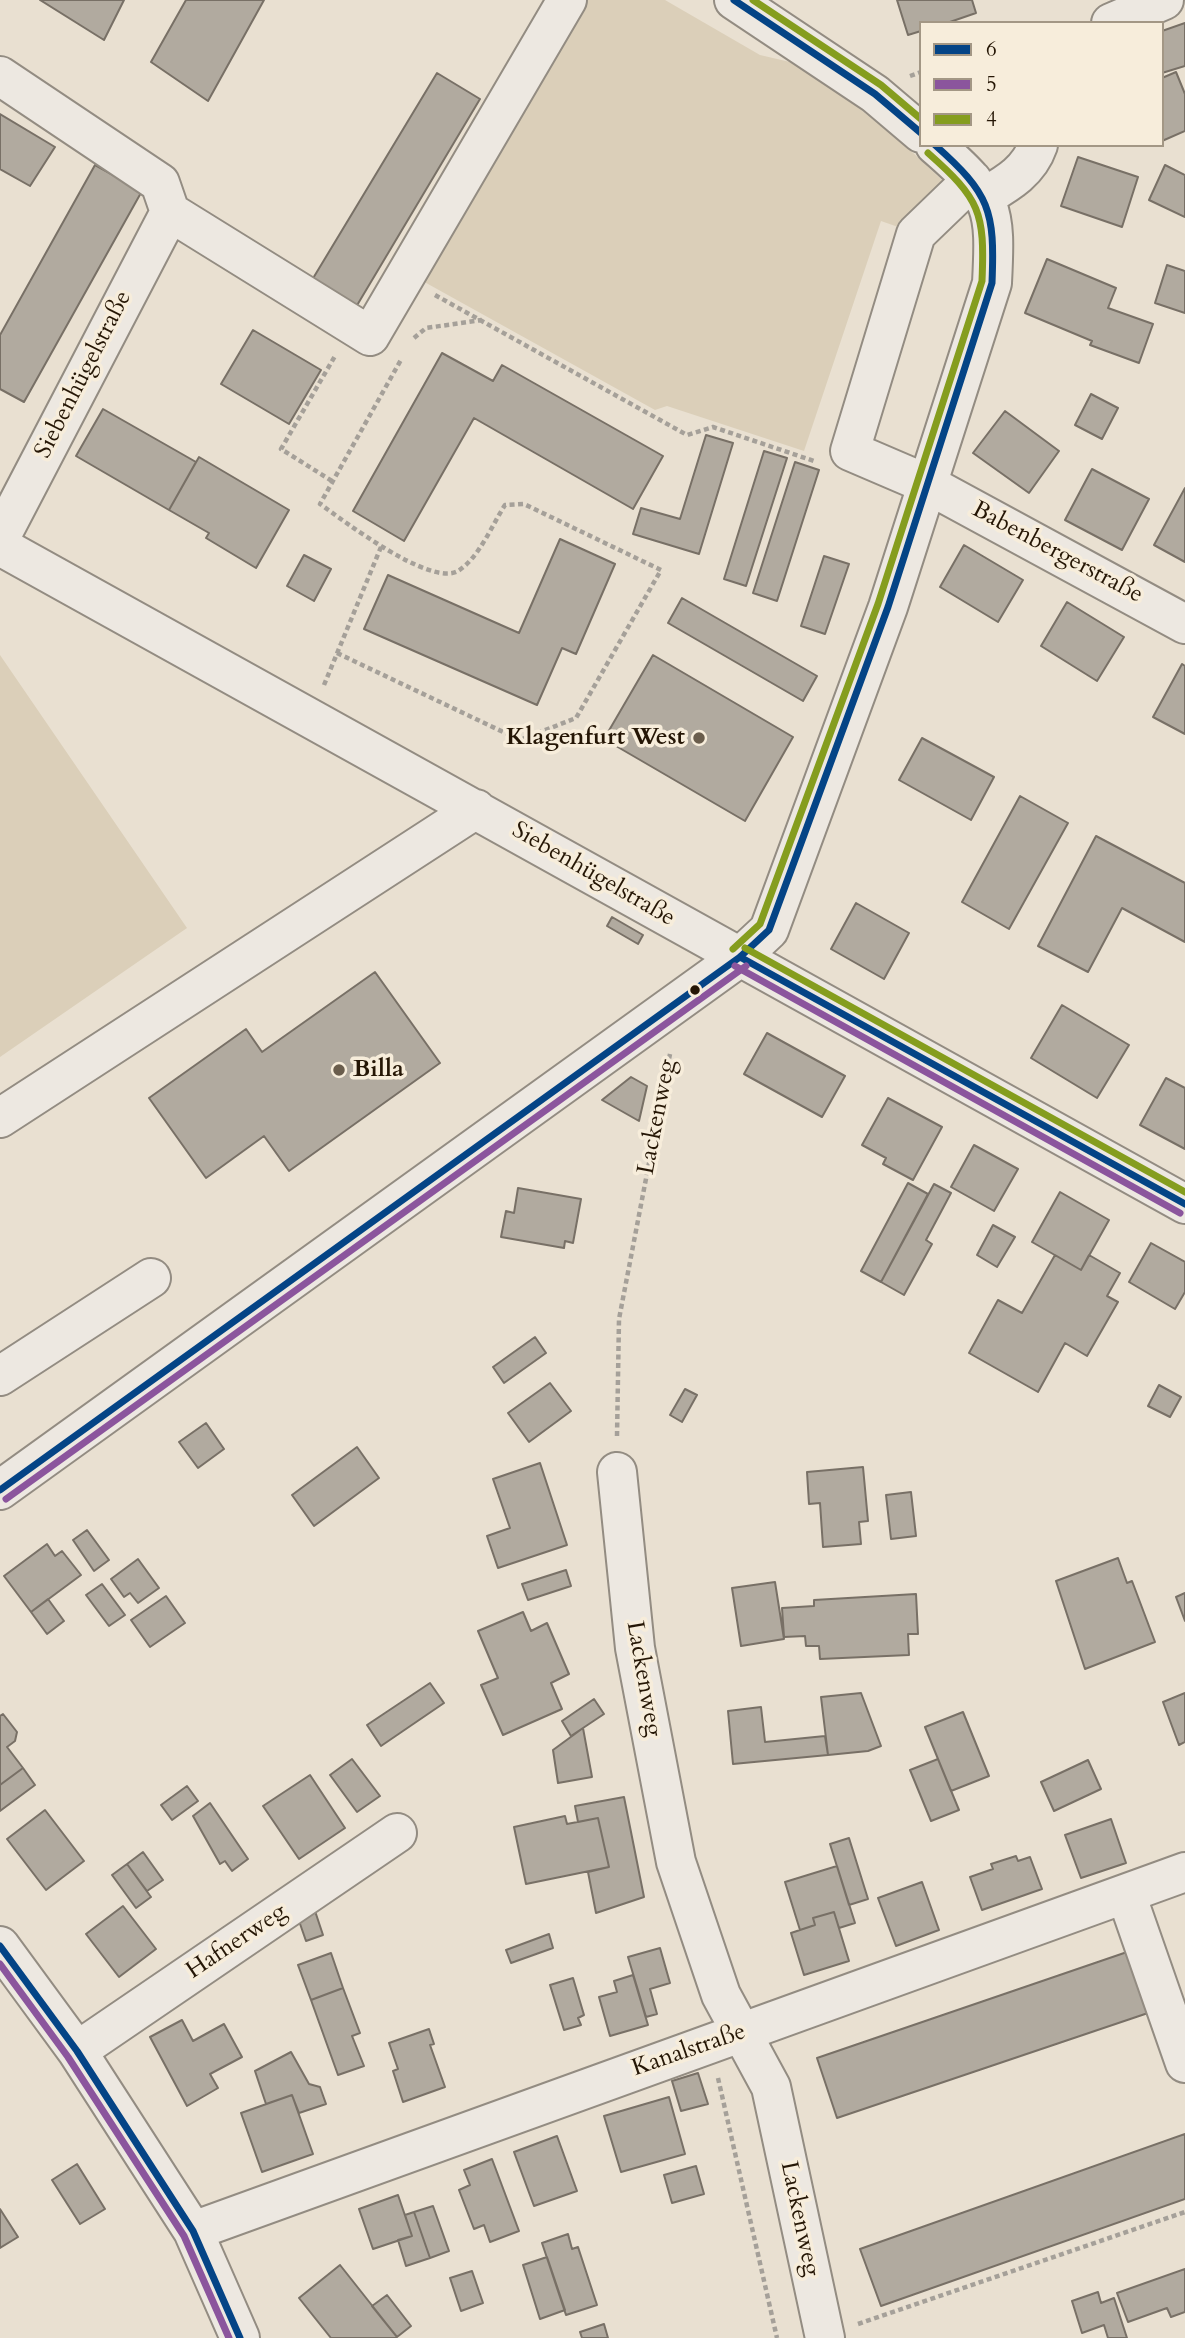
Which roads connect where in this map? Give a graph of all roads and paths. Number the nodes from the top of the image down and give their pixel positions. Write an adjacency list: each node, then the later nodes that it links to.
1 (567, 0): 11 (street)
2 (734, 0): 6 (street)
3 (1164, 0): 4 (street)
4 (1116, 21)
5 (0, 76): 10 (street)
6 (919, 131)
7 (937, 147): 9 (street)
8 (1037, 147): 9 (street)
9 (979, 188): 18 (street); 18 (street, Babenbergerstraße)
10 (170, 212): 13 (street); 19 (street, Siebenhügelstraße)
11 (404, 278): 12 (path); 13 (street)
12 (482, 320): 14 (path); 16 (path)
13 (362, 331): 17 (path)
14 (413, 339)
15 (407, 351): 17 (path)
16 (824, 464)
17 (332, 481): 21 (path)
18 (927, 484): 22 (street, Babenbergerstraße); 26 (street)
19 (0, 538)
20 (0, 546): 24 (street, Siebenhügelstraße)
21 (381, 547): 23 (path); 23 (path)
22 (1185, 624)
23 (337, 653): 24 (path)
24 (310, 719): 25 (street, Siebenhügelstraße)
25 (476, 809): 26 (street, Siebenhügelstraße); 28 (street)
26 (740, 957): 27 (street); 29 (street, Siebenhügelstraße)
27 (681, 998): 32 (path, Lackenweg); 33 (street)
28 (0, 1118)
29 (1185, 1204)
30 (151, 1278): 31 (street)
31 (0, 1376)
32 (617, 1472): 38 (street, Lackenweg)
33 (0, 1490)
34 (397, 1833): 39 (street, Hafnerweg)
35 (1185, 1872): 36 (street, Kanalstraße)
36 (1126, 1894): 38 (street, Kanalstraße); 40 (street)
37 (0, 1945): 39 (street)
38 (727, 2038): 42 (street, Kanalstraße); 43 (street, Lackenweg); 45 (path)
39 (78, 2051): 42 (street)
40 (1185, 2063)
41 (1185, 2212): 43 (path)
42 (193, 2231): 44 (street)
43 (825, 2337)
44 (240, 2338)
45 (777, 2338)

